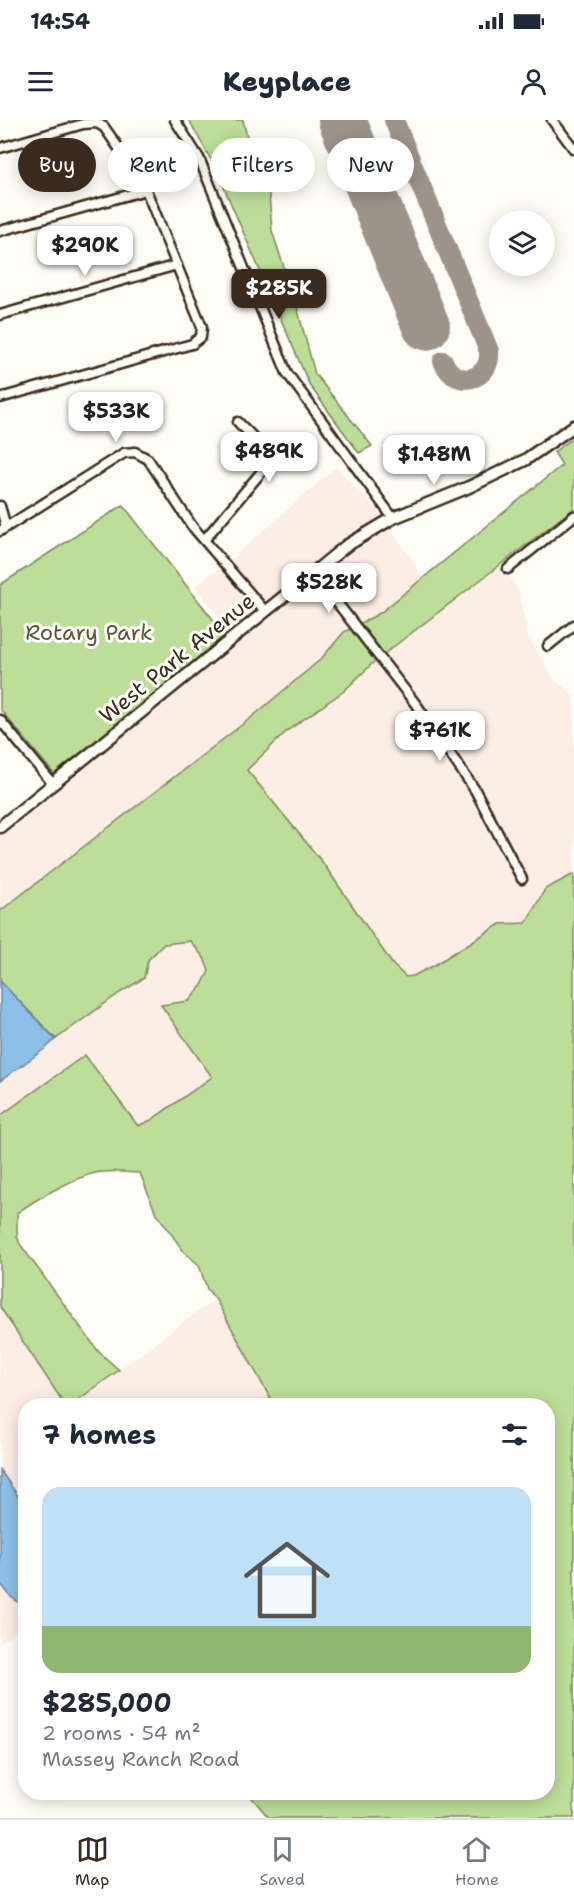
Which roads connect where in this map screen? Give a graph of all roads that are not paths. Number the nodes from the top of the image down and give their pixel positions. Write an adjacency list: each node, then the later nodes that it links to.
1 (176, 120): 16 (street)
2 (552, 120): 5 (street)
3 (111, 138): 4 (street)
4 (0, 148)
5 (574, 149)
6 (139, 192): 8 (street)
7 (147, 192): 9 (street)
8 (0, 231)
9 (177, 265): 10 (street); 11 (street)
10 (0, 315)
11 (0, 398)
12 (238, 423): 18 (street)
13 (574, 426): 16 (street, West Park Avenue)
14 (0, 506): 17 (street)
15 (574, 516): 19 (street)
16 (393, 518): 20 (street, West Park Avenue)
17 (3, 529): 18 (street)
18 (205, 539): 21 (street)
19 (508, 569)
20 (314, 573): 21 (street, West Park Avenue); 27 (street)
21 (265, 611): 25 (street, West Park Avenue)
22 (574, 625): 23 (street)
23 (548, 646)
24 (0, 720): 25 (street)
25 (53, 784): 26 (street, West Park Avenue)
26 (0, 827)
27 (522, 879)

